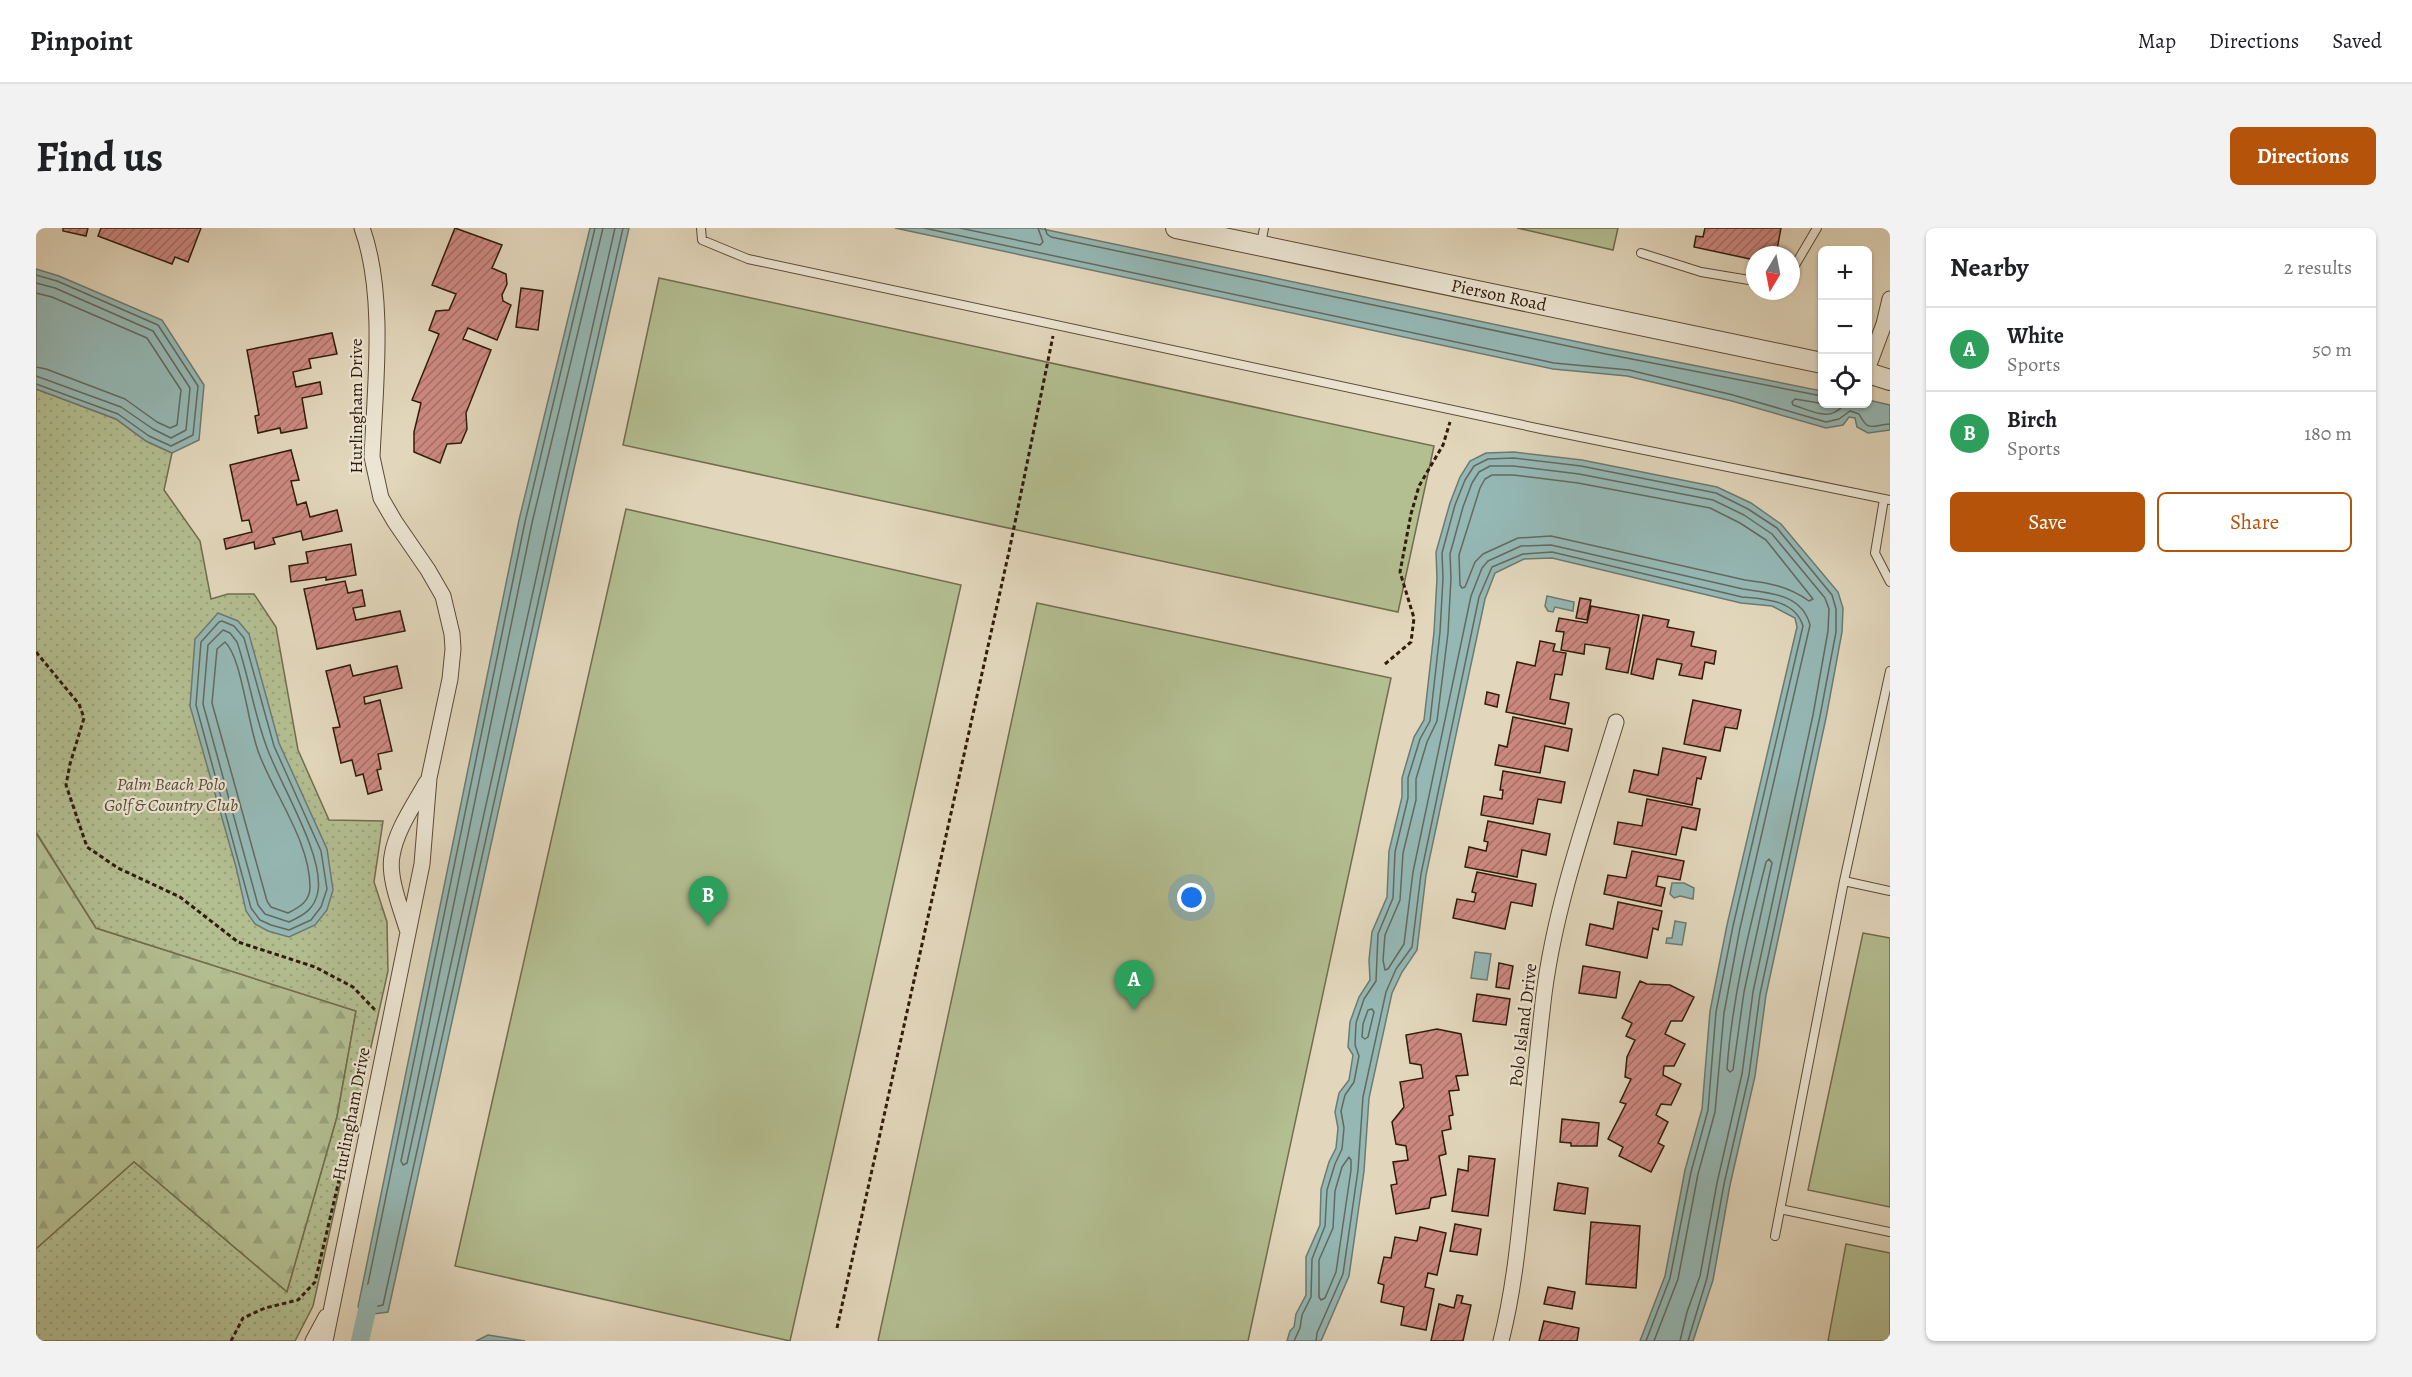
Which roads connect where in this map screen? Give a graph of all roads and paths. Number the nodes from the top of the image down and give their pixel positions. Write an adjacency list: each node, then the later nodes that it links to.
1 (362, 228): 22 (street, Hurlingham Drive)
2 (701, 228): 10 (lane)
3 (1176, 228): 5 (street, Pierson Road)
4 (1817, 228): 7 (lane)
5 (1262, 236): 12 (street, Pierson Road)
6 (1641, 253): 8 (lane)
7 (1800, 257)
8 (1746, 280)
9 (1890, 299): 11 (street)
10 (1055, 325): 15 (lane); 32 (path)
11 (1872, 356)
12 (1818, 362)
13 (1872, 374): 14 (street)
14 (1890, 380)
15 (1454, 411): 16 (lane); 19 (path)
16 (1887, 499): 17 (lane)
17 (1890, 582)
18 (36, 652): 26 (path)
19 (1385, 663)
20 (1890, 671): 23 (lane)
21 (1616, 722): 36 (street, Polo Island Drive)
22 (429, 778): 25 (street, Hurlingham Drive); 25 (street, Hurlingham Drive)
23 (1844, 881): 24 (lane); 28 (lane)
24 (1890, 891)
25 (408, 932): 31 (street, Hurlingham Drive)
26 (375, 1021)
27 (343, 1165): 33 (path)
28 (1780, 1209): 29 (lane); 30 (lane)
29 (1890, 1232)
30 (1775, 1236)
31 (333, 1304): 34 (street, Hurlingham Drive); 35 (street, Hurlingham Drive)
32 (837, 1329)
33 (231, 1341)
34 (313, 1341)
35 (326, 1341)
36 (1501, 1341)

